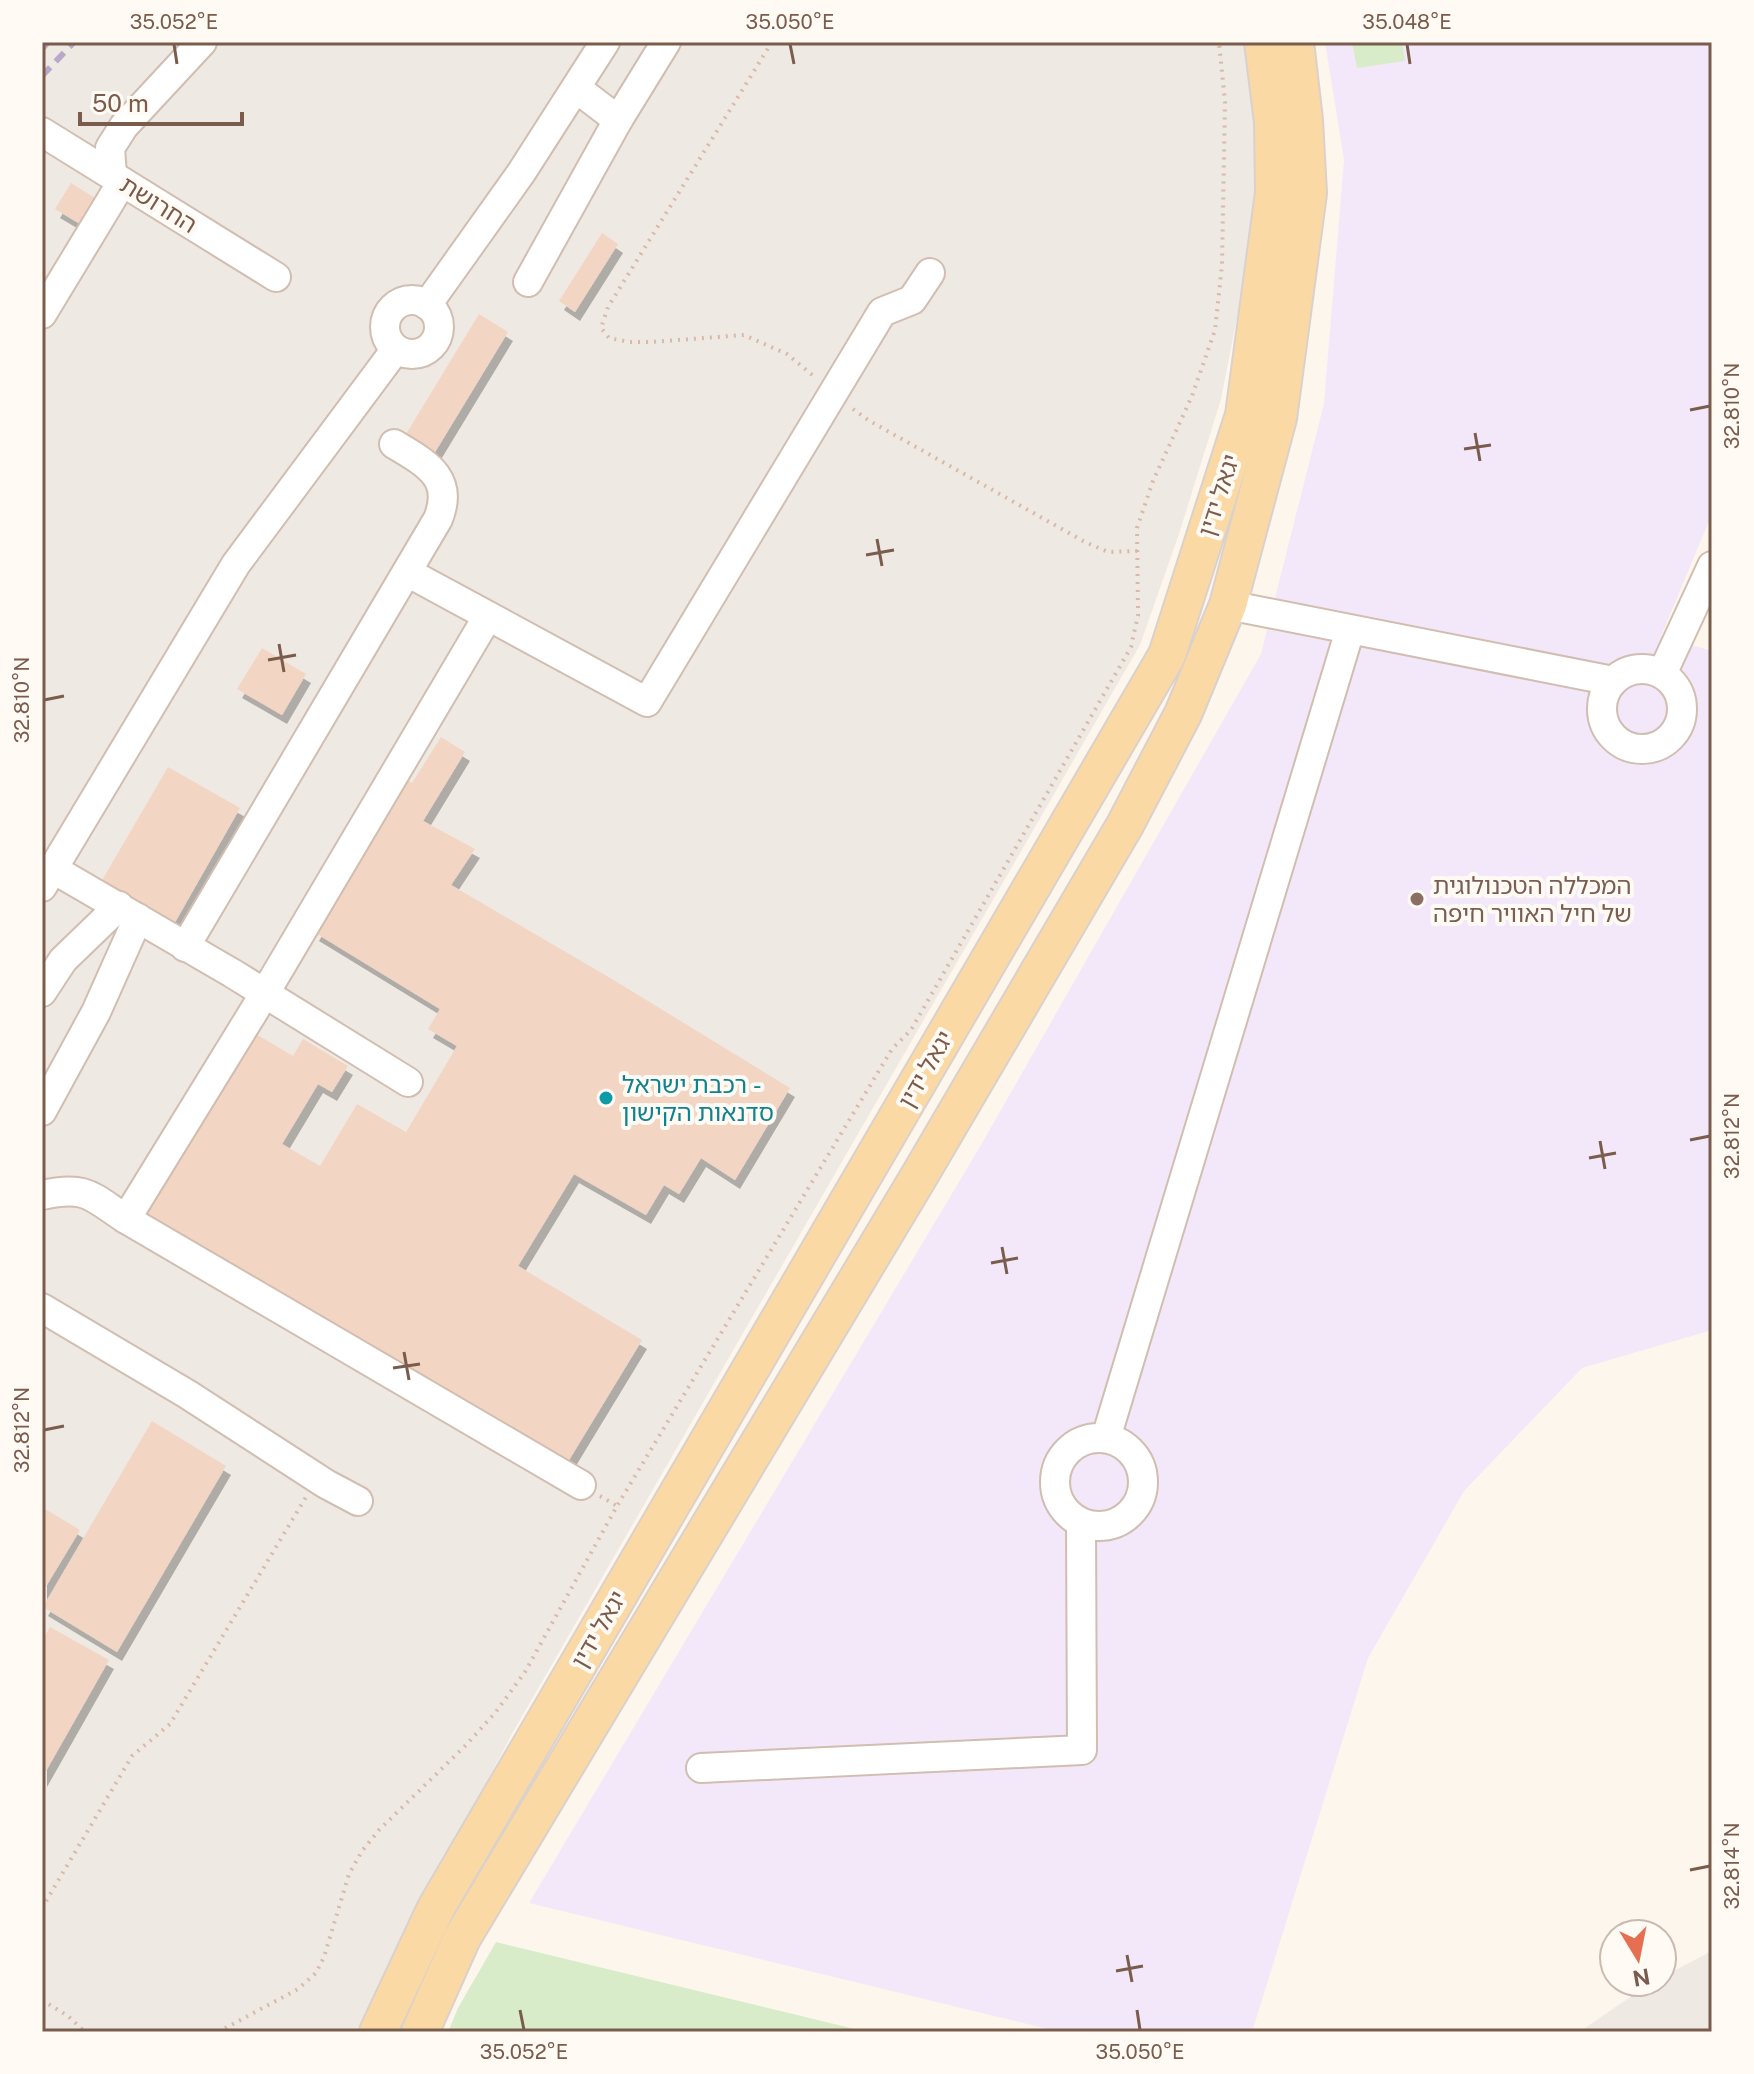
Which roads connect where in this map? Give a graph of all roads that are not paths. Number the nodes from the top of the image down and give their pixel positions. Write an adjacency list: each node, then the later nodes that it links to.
1 (202, 42): 10 (street)
2 (605, 42): 6 (street)
3 (666, 42): 7 (street)
4 (1263, 42): 40 (main road, יגאל ידין)
5 (1295, 42): 20 (main road, יגאל ידין)
6 (576, 88): 7 (street); 14 (street)
7 (618, 120): 13 (street)
8 (42, 132): 10 (street, החרושת)
9 (131, 144): 10 (street)
10 (117, 178): 12 (street, החרושת); 15 (street)
11 (930, 273): 21 (street)
12 (276, 277)
13 (528, 282)
14 (427, 305): 16 (street); 16 (street)
15 (42, 314)
16 (396, 349): 25 (street)
17 (394, 444): 19 (street)
18 (1712, 566): 23 (street)
19 (407, 572): 21 (street); 27 (street)
20 (1228, 605): 22 (street); 41 (main road, יגאל ידין)
21 (488, 616): 29 (street)
22 (1350, 630): 24 (street); 35 (street)
23 (1662, 674): 24 (street); 24 (street)
24 (1613, 681)
25 (47, 878): 26 (street)
26 (129, 912): 27 (street); 28 (street); 31 (street)
27 (185, 947): 29 (street)
28 (42, 992)
29 (265, 993): 30 (street); 33 (street)
30 (408, 1082)
31 (42, 1111)
32 (42, 1195): 33 (street)
33 (126, 1219): 36 (street)
34 (42, 1308): 37 (street)
35 (1106, 1438): 38 (street); 38 (street)
36 (581, 1485)
37 (358, 1501)
38 (1081, 1524): 39 (street)
39 (701, 1768)
40 (378, 2032)
41 (420, 2032)

